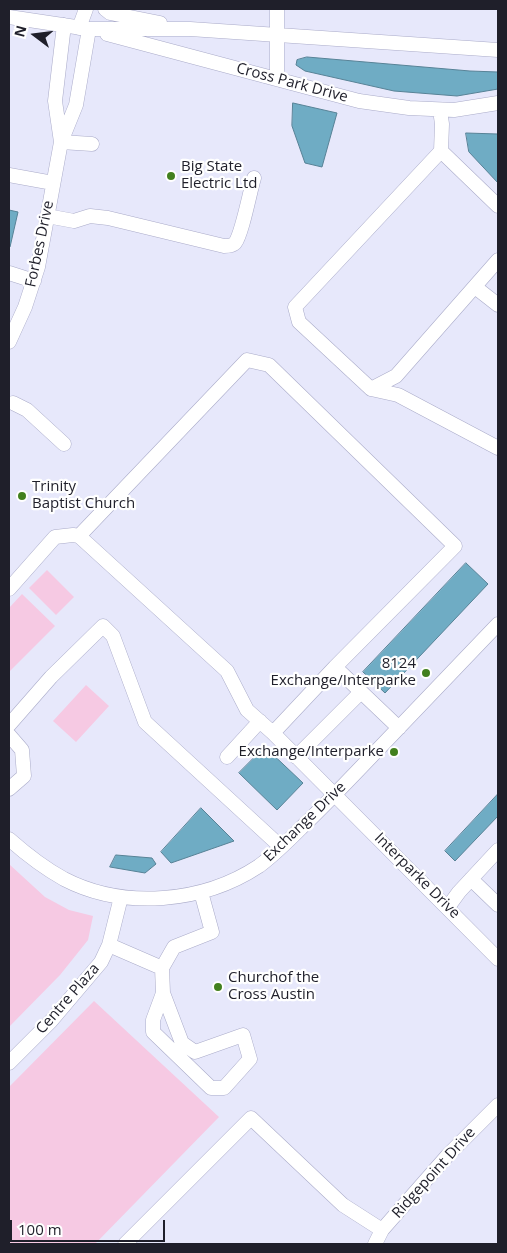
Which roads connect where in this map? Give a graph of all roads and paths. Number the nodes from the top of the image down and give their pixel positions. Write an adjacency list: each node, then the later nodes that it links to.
1 (86, 9): 6 (street, Forbes Drive)
2 (105, 9): 7 (street)
3 (277, 9): 8 (street)
4 (9, 17): 5 (street, Cross Park Drive)
5 (64, 25): 6 (street, Cross Park Drive); 13 (street, Forbes Drive)
6 (84, 28): 7 (street, Cross Park Drive); 10 (street, Cross Park Drive); 13 (street, Forbes Drive)
7 (190, 29): 8 (street, Cross Park Drive)
8 (278, 35): 9 (street, Cross Park Drive); 10 (street)
9 (498, 50)
10 (277, 79): 12 (street, Cross Park Drive)
11 (498, 103): 12 (street, Cross Park Drive)
12 (440, 110): 15 (street)
13 (61, 142): 14 (street); 18 (street, Forbes Drive)
14 (92, 144)
15 (441, 151): 19 (street); 27 (street)
16 (9, 174): 18 (street)
17 (254, 178): 20 (street)
18 (54, 183): 20 (street, Forbes Drive)
19 (498, 206)
20 (48, 216): 23 (street, Forbes Drive)
21 (498, 260): 24 (street)
22 (9, 273): 23 (street)
23 (34, 280): 26 (street, Forbes Drive)
24 (475, 286): 25 (street); 27 (street)
25 (498, 305)
26 (9, 342)
27 (371, 389): 30 (street)
28 (10, 405): 29 (street)
29 (64, 444)
30 (498, 448)
31 (79, 536): 32 (street); 34 (street); 36 (street, Interparke Drive)
32 (9, 589)
33 (498, 624): 38 (street, Exchange Drive)
34 (335, 667): 35 (street); 39 (street)
35 (362, 692): 38 (street); 41 (street)
36 (260, 721): 39 (street, Interparke Drive); 42 (street)
37 (9, 725): 46 (street)
38 (399, 728): 44 (street, Exchange Drive)
39 (273, 733): 41 (street, Interparke Drive)
40 (9, 735): 43 (street)
41 (296, 756): 44 (street, Interparke Drive)
42 (227, 757)
43 (9, 789)
44 (335, 795): 46 (street, Exchange Drive); 52 (street, Interparke Drive)
45 (9, 839): 50 (street, Exchange Drive)
46 (281, 847): 49 (street, Exchange Drive)
47 (498, 850): 48 (street)
48 (471, 878): 51 (street); 52 (street)
49 (201, 892): 50 (street, Exchange Drive); 55 (street)
50 (121, 897): 53 (street, Centre Plaza)
51 (498, 905)
52 (448, 907): 54 (street, Interparke Drive)
53 (110, 945): 55 (street); 57 (street, Centre Plaza)
54 (498, 959)
55 (162, 968): 56 (street)
56 (162, 993): 56 (street)
57 (9, 1063)
58 (498, 1105): 59 (street, Ridgepoint Drive)
59 (382, 1230): 60 (street); 61 (street, Ridgepoint Drive)
60 (125, 1244)
61 (374, 1244)

